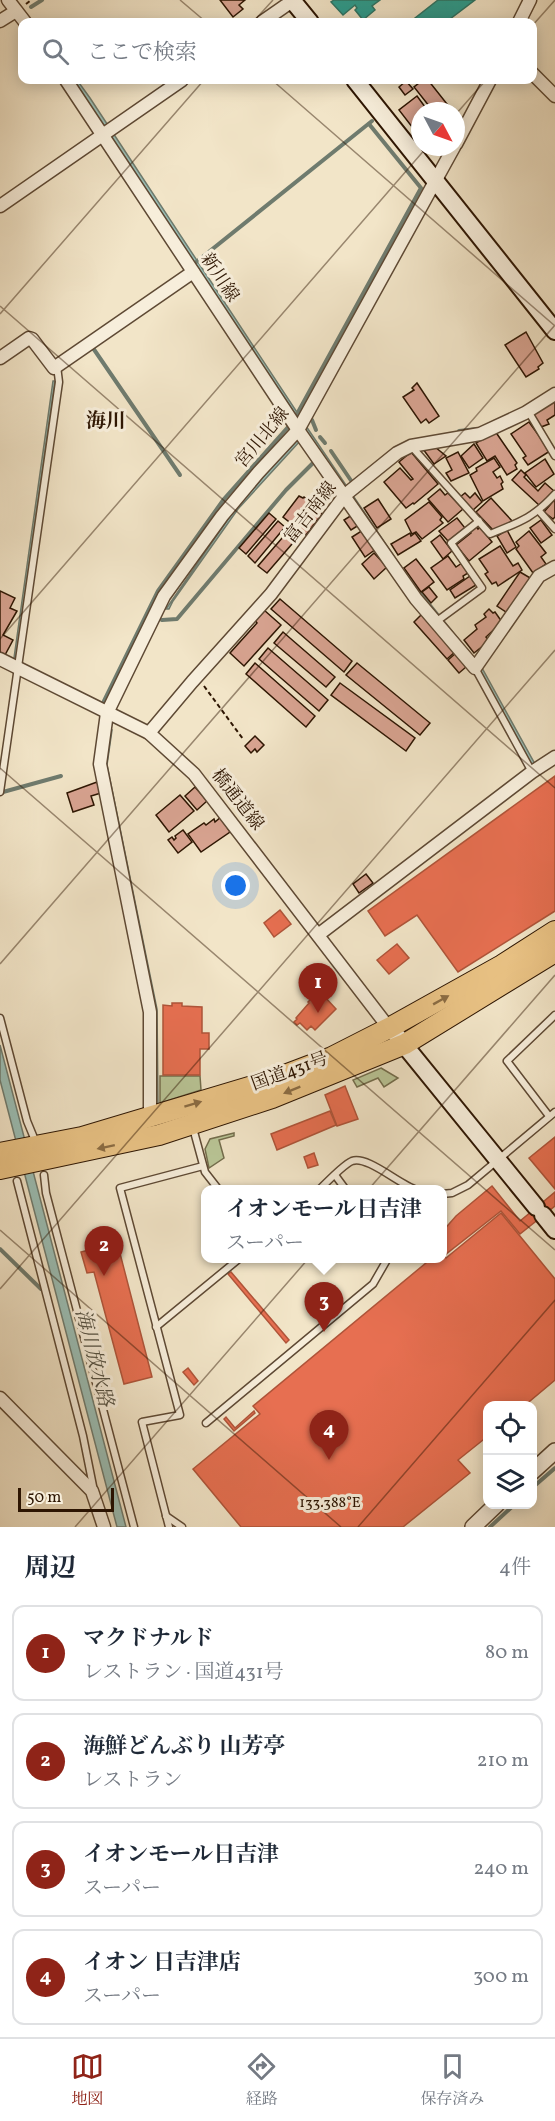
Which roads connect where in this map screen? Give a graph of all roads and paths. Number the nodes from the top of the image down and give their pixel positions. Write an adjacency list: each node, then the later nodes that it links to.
1 (8, 0): 4 (street)
2 (292, 0): 6 (street); 7 (main road)
3 (530, 0): 8 (street)
4 (16, 10): 5 (street); 9 (street)
5 (22, 18)
6 (267, 18)
7 (307, 18)
8 (521, 18)
9 (0, 21)
10 (537, 78): 15 (street)
11 (69, 84): 17 (street, 新川線)
12 (176, 84): 17 (street)
13 (358, 84): 19 (main road)
14 (488, 84): 16 (street, 宮川北線)
15 (555, 96)
16 (465, 126)
17 (104, 135): 20 (street); 21 (street, 新川線)
18 (449, 156): 19 (street, 宮川北線)
19 (436, 182): 22 (main road); 27 (street, 宮川北線)
20 (0, 206)
21 (193, 272): 24 (street); 27 (street, 新川線)
22 (555, 331)
23 (0, 358): 24 (street)
24 (57, 365): 38 (lane)
25 (555, 394): 26 (street, 富吉南線)
26 (528, 411): 28 (street, 富吉南線); 29 (lane)
27 (298, 430): 31 (street, 新川線); 41 (street, 宮川北線)
28 (411, 446): 31 (street, 富吉南線); 33 (lane)
29 (555, 456)
30 (555, 494): 32 (lane)
31 (345, 495): 36 (street, 新川線); 40 (street, 富吉南線)
32 (539, 511): 33 (lane); 34 (lane)
33 (478, 521): 36 (lane)
34 (555, 529)
35 (555, 567): 39 (street)
36 (437, 621): 39 (street, 新川線)
37 (0, 659): 38 (street, 橋通道線)
38 (18, 668): 41 (street, 橋通道線); 46 (lane)
39 (475, 668): 45 (lane)
40 (196, 678): 42 (street, 富吉南線); 43 (path)
41 (107, 713): 42 (street, 橋通道線); 55 (street, 宮川北線)
42 (149, 733): 48 (street, 橋通道線)
43 (243, 739)
44 (555, 757): 45 (street)
45 (532, 772): 48 (street)
46 (0, 792)
47 (555, 931): 52 (highway, 国道431号, one-way to 47)
48 (318, 935): 52 (street, 橋通道線)
49 (555, 952): 53 (highway, 国道431号)
50 (555, 1015): 54 (lane)
51 (0, 1018): 57 (lane)
52 (389, 1028): 53 (main road); 55 (highway, 国道431号, one-way to 52)
53 (405, 1044): 56 (highway, 国道431号, one-way to 56); 58 (main road)
54 (552, 1114): 58 (lane)
55 (150, 1118): 57 (highway, 国道431号)
56 (192, 1125): 57 (highway, 国道431号, one-way to 57); 60 (lane)
57 (38, 1155): 59 (highway, 国道431号); 79 (lane)
58 (497, 1159): 66 (lane); 67 (main road)
59 (8, 1164): 75 (lane)
60 (203, 1166): 62 (lane); 70 (lane)
61 (335, 1175): 63 (lane); 64 (lane); 65 (lane)
62 (215, 1185)
63 (324, 1185)
64 (342, 1185)
65 (404, 1185)
66 (447, 1193)
67 (555, 1230)
68 (234, 1263): 70 (lane)
69 (385, 1263): 72 (lane)
70 (156, 1327): 77 (lane)
71 (0, 1398): 75 (street)
72 (206, 1423)
73 (555, 1451): 74 (street)
74 (537, 1467)
75 (94, 1496): 78 (street)
76 (492, 1509): 82 (street)
77 (166, 1515): 80 (lane); 81 (lane)
78 (104, 1527)
79 (134, 1527)
80 (169, 1527)
81 (182, 1527)
82 (472, 1527)

